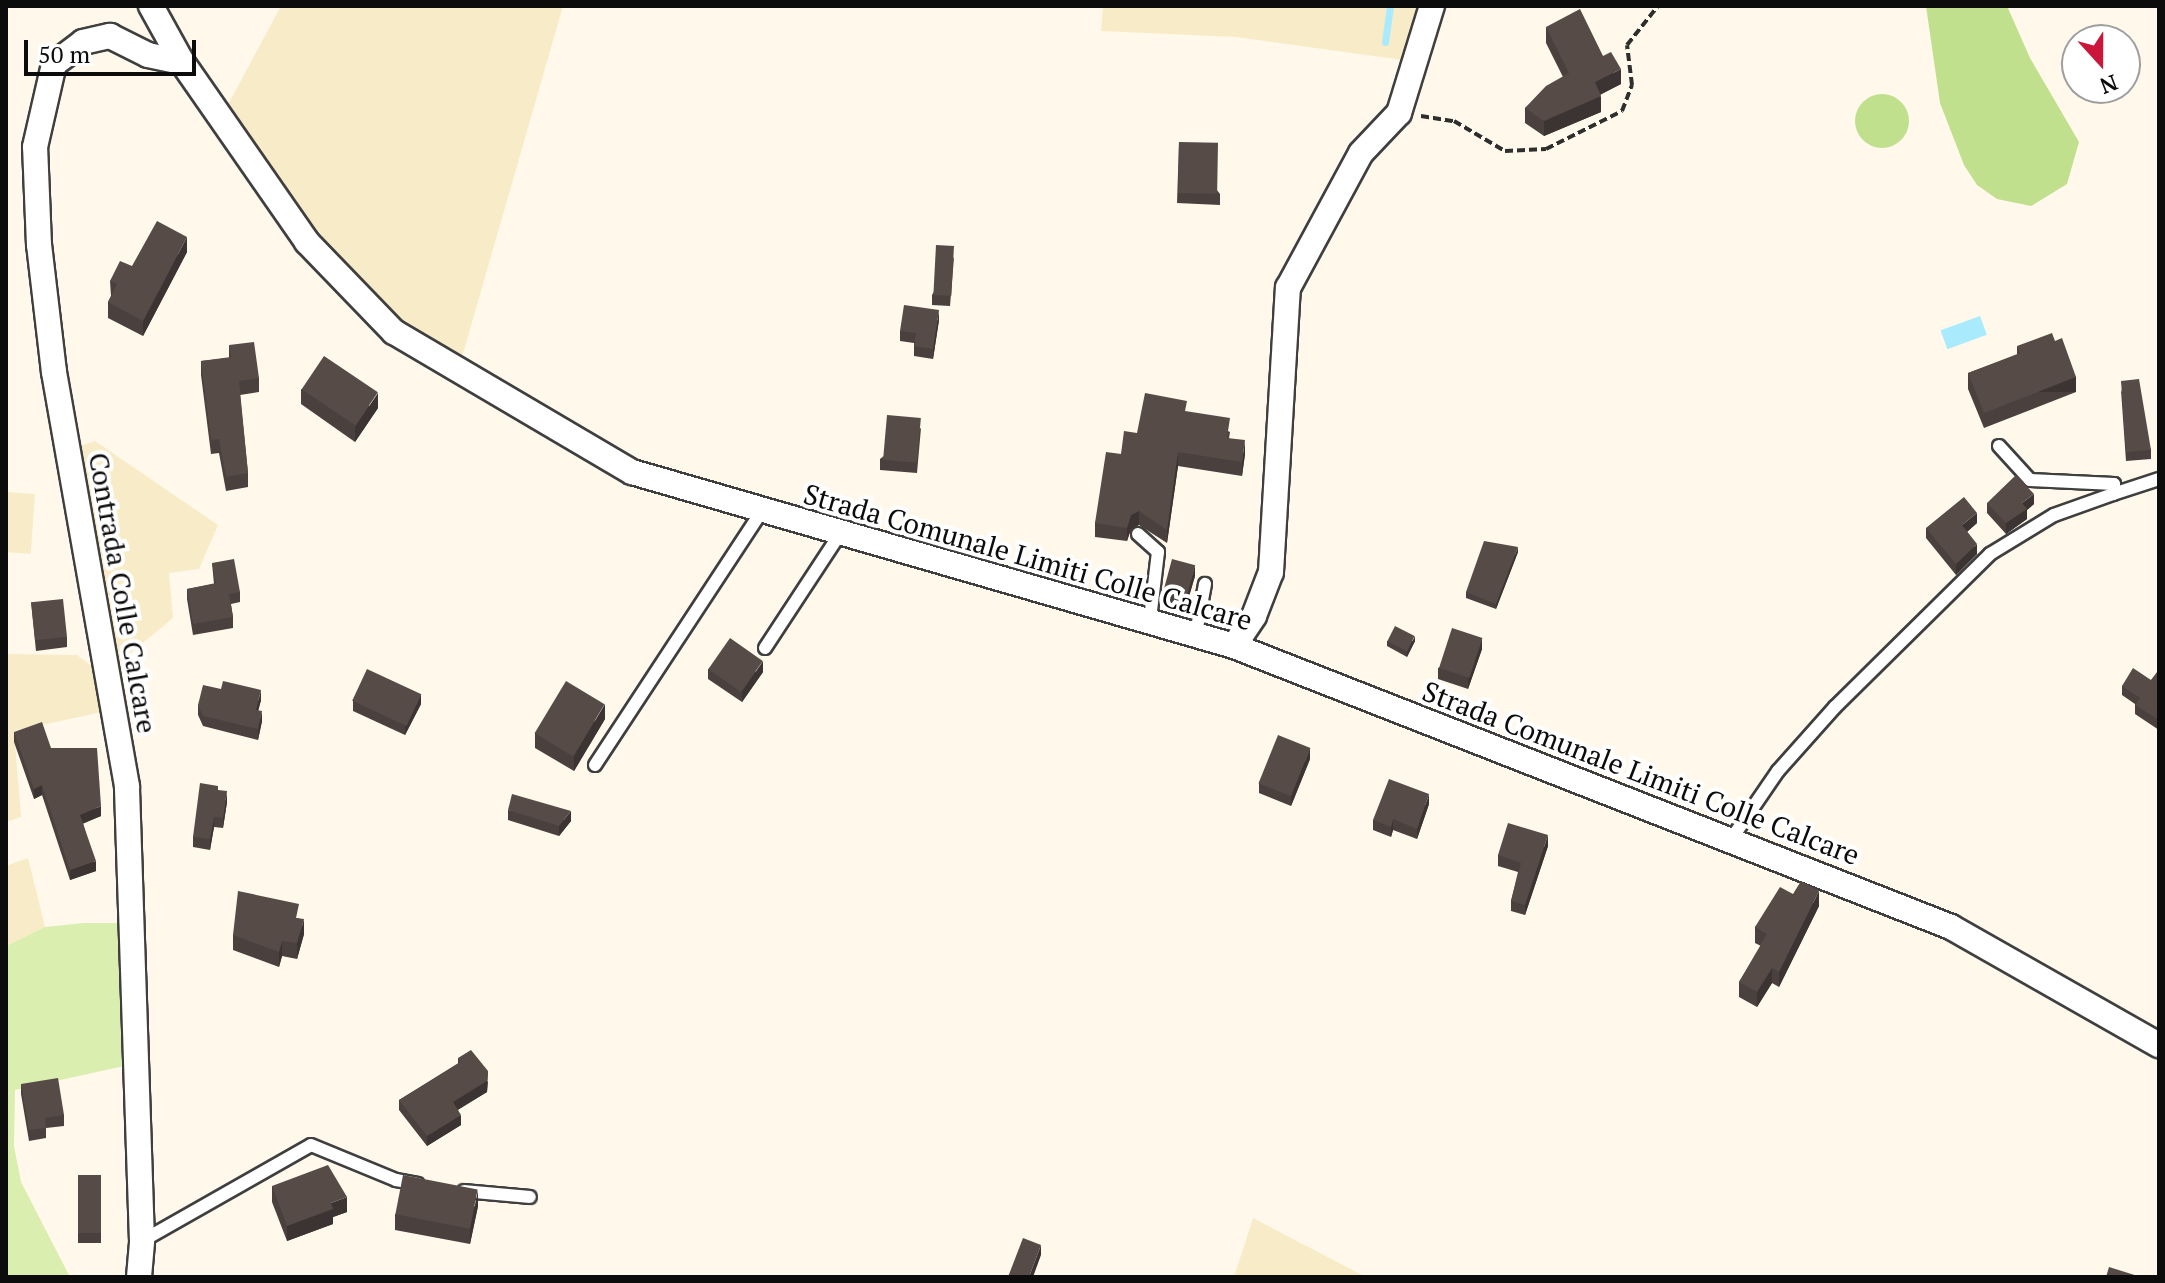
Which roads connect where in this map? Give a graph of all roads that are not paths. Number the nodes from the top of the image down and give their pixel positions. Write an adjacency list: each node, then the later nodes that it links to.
1 (151, 6): 3 (street, Strada Comunale Limiti Colle Calcare)
2 (1432, 6): 13 (street)
3 (182, 62): 7 (street, Strada Comunale Limiti Colle Calcare); 21 (street, Contrada Colle Calcare)
4 (1999, 446): 6 (lane)
5 (2159, 479): 6 (lane)
6 (2113, 494): 16 (lane)
7 (762, 511): 8 (street, Strada Comunale Limiti Colle Calcare); 15 (lane)
8 (840, 534): 11 (street, Strada Comunale Limiti Colle Calcare); 14 (lane)
9 (1138, 534): 11 (lane)
10 (1205, 584): 12 (lane)
11 (1150, 619): 12 (street, Strada Comunale Limiti Colle Calcare)
12 (1196, 633): 13 (street, Strada Comunale Limiti Colle Calcare)
13 (1234, 646): 16 (street, Strada Comunale Limiti Colle Calcare)
14 (765, 648)
15 (595, 765)
16 (1730, 841): 17 (street, Strada Comunale Limiti Colle Calcare)
17 (2159, 1045)
18 (440, 1187): 21 (lane)
19 (454, 1190): 20 (lane)
20 (530, 1197)
21 (142, 1241): 22 (street, Contrada Colle Calcare)
22 (139, 1277)

